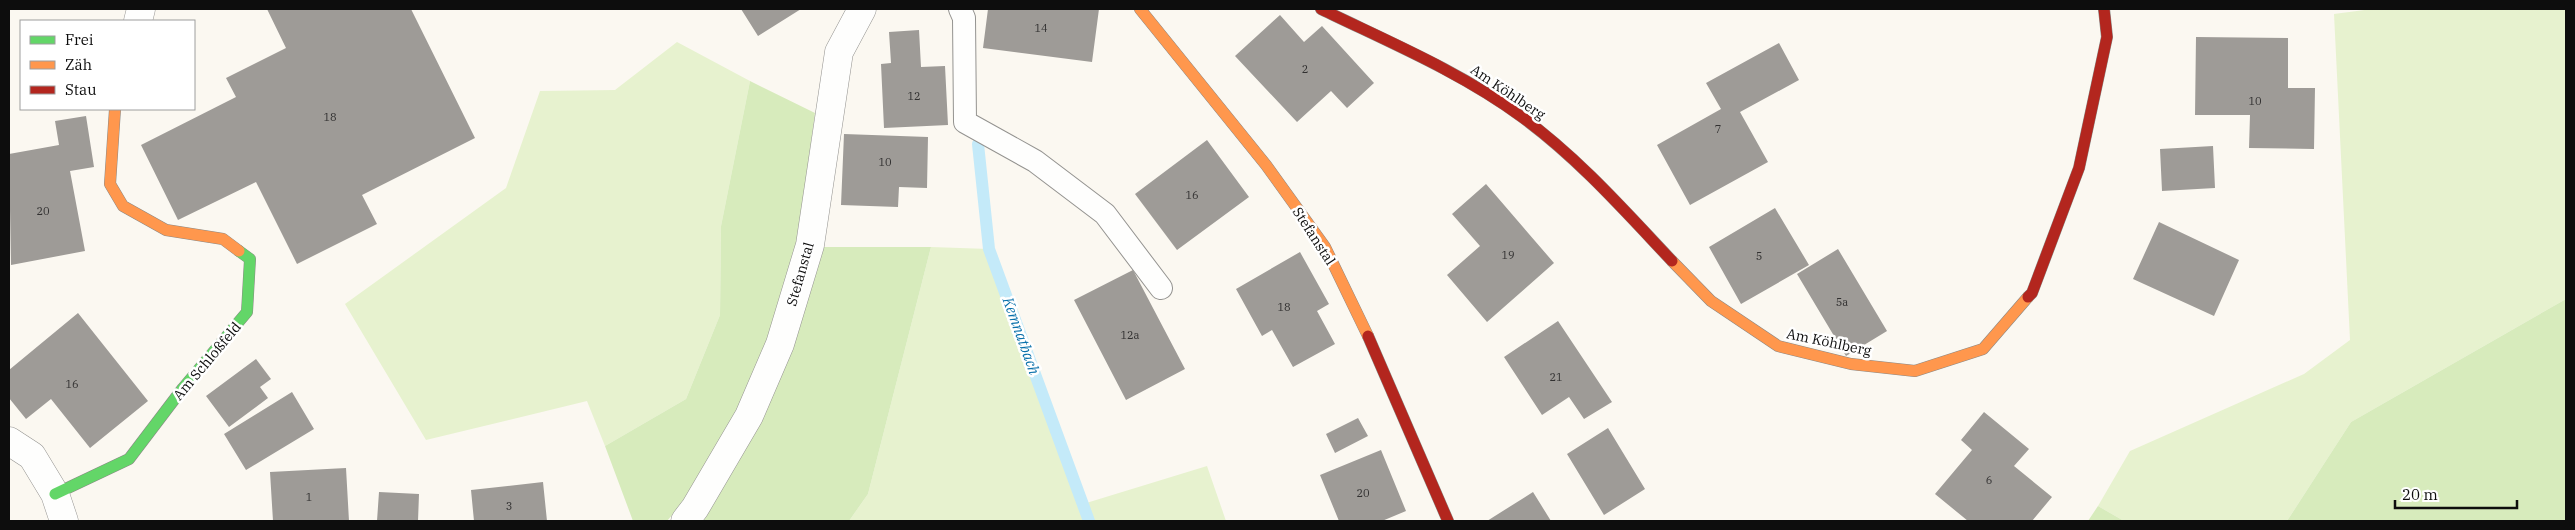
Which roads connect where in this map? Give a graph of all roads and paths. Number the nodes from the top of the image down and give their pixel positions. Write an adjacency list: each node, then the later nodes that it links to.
1 (960, 9): 7 (lane)
2 (1140, 9): 12 (street, Stefanstal)
3 (1321, 9): 4 (street, Am Köhlberg)
4 (2104, 9)
5 (858, 10): 11 (street, Stefanstal)
6 (115, 110): 9 (street, Am Schloßfeld)
7 (1161, 288)
8 (9, 441): 9 (street)
9 (55, 494): 10 (street)
10 (64, 521)
11 (685, 521)
12 (1448, 521)

